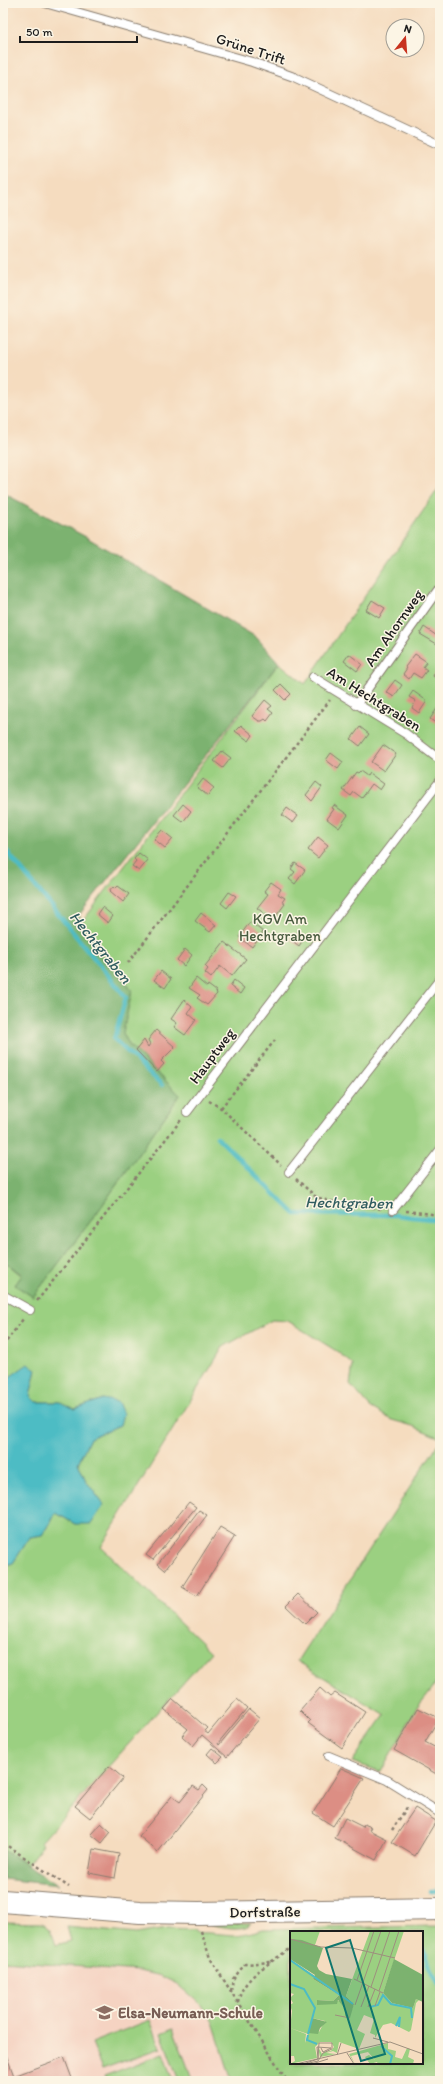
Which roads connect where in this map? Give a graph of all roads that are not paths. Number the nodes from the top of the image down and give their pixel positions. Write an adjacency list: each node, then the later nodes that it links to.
1 (45, 3): 2 (lane, Grüne Trift)
2 (440, 145)
3 (440, 587): 5 (lane, Am Ahornweg)
4 (313, 677): 5 (lane, Am Hechtgraben)
5 (356, 705): 6 (lane, Am Hechtgraben)
6 (440, 760)
7 (440, 781): 9 (lane, Hauptweg)
8 (440, 980): 11 (lane)
9 (187, 1112)
10 (440, 1150): 12 (lane)
11 (289, 1172)
12 (393, 1210)
13 (3, 1295): 14 (lane)
14 (30, 1310)
15 (329, 1756): 16 (lane)
16 (440, 1813)
17 (3, 1900): 18 (main road, Dorfstraße)
18 (440, 1909)

